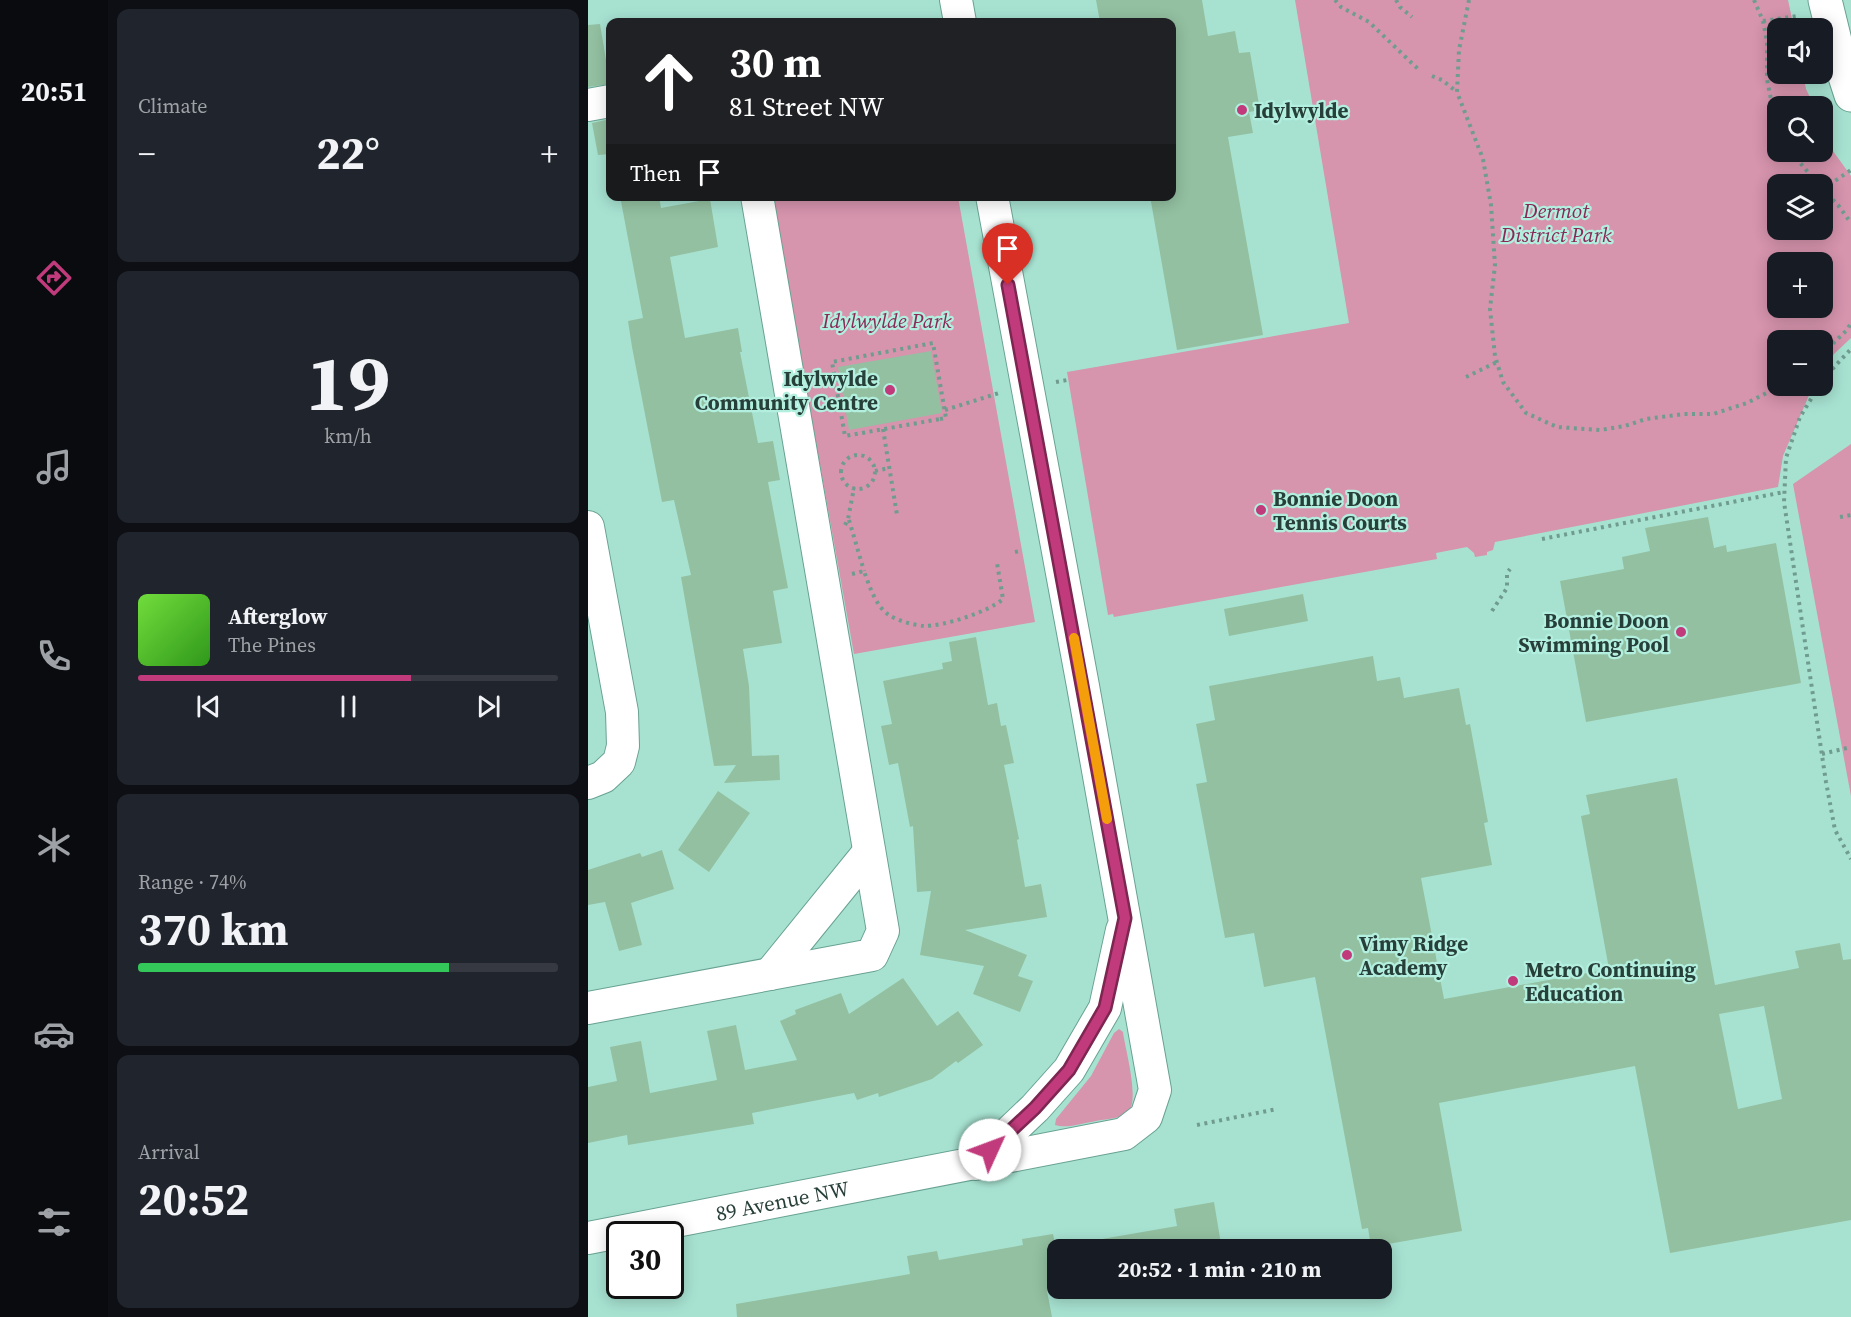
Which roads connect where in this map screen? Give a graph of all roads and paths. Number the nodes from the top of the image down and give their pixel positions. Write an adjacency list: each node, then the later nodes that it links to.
1 (956, 0): 8 (street)
2 (1335, 0): 10 (path)
3 (1396, 0): 7 (path)
4 (1469, 0): 12 (path)
5 (1754, 0): 9 (path)
6 (1813, 8): 9 (path); 13 (main road)
7 (1412, 17)
8 (959, 18)
9 (1763, 21): 14 (path)
10 (1418, 69)
11 (1432, 76): 12 (path)
12 (1457, 92): 28 (path)
13 (1851, 95)
14 (1770, 96)
15 (606, 102): 16 (street)
16 (588, 105)
17 (1799, 162): 19 (path)
18 (1851, 170): 20 (path)
19 (1810, 174)
20 (1833, 182)
21 (1833, 200): 24 (path)
22 (758, 201): 57 (street)
23 (993, 201): 31 (street)
24 (1851, 223)
25 (1851, 323): 26 (path)
26 (1833, 343)
27 (1851, 349): 29 (path)
28 (1497, 362): 30 (path); 32 (path)
29 (1833, 368)
30 (1466, 377)
31 (1027, 388): 34 (path); 59 (street)
32 (1767, 393)
33 (1813, 396): 39 (path)
34 (945, 410): 35 (path); 35 (path)
35 (883, 429): 36 (path)
36 (889, 468): 37 (path); 40 (path)
37 (875, 471): 38 (path); 38 (path)
38 (854, 488): 43 (path)
39 (1784, 492): 46 (path); 55 (path)
40 (897, 515)
41 (1851, 515): 42 (path)
42 (1840, 517)
43 (849, 519): 45 (path); 52 (path)
44 (588, 527): 56 (street)
45 (844, 527)
46 (1542, 539)
47 (1020, 551): 48 (path)
48 (1015, 552)
49 (997, 563): 52 (path)
50 (847, 565): 52 (path)
51 (1510, 569): 53 (path)
52 (864, 571)
53 (1492, 612)
54 (1851, 747): 55 (path)
55 (1822, 754): 58 (path)
56 (588, 783)
57 (869, 852): 60 (street); 60 (street)
58 (1851, 860)
59 (1125, 918): 64 (street); 64 (street, 89 Avenue NW)
60 (770, 974): 61 (street)
61 (588, 1008)
62 (1277, 1109): 63 (path)
63 (1197, 1125)
64 (975, 1164): 65 (street, 89 Avenue NW)
65 (588, 1238)

